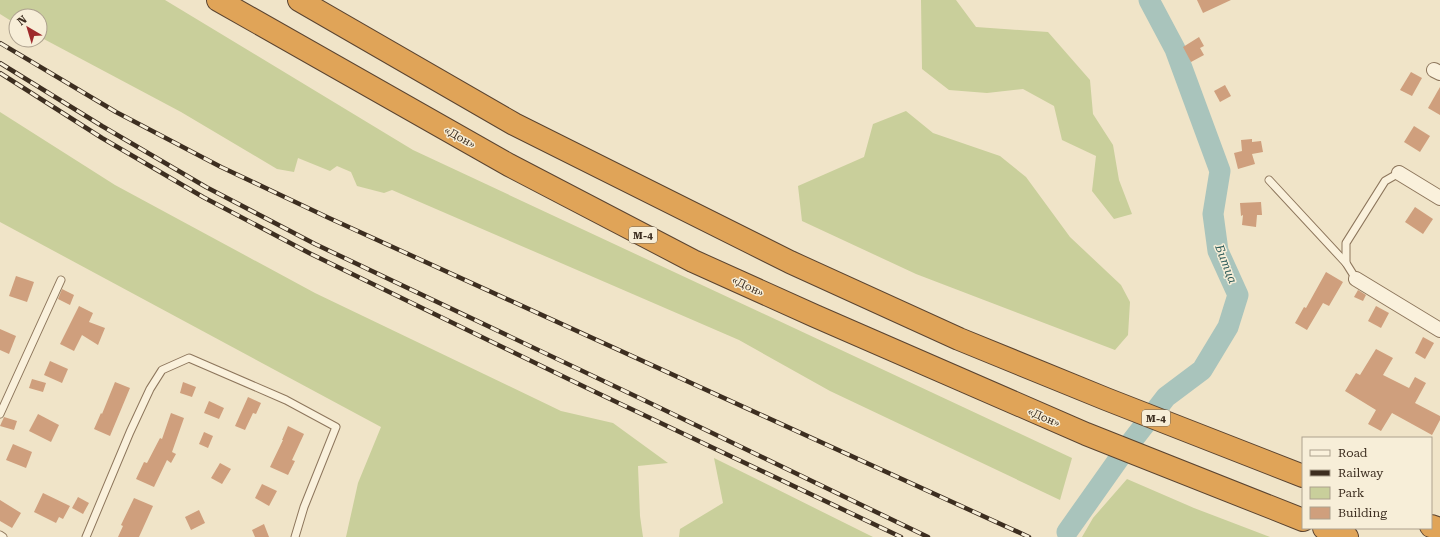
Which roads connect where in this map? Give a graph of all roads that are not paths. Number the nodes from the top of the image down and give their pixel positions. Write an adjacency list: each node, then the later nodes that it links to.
1 (218, 0): 12 (highway, «Дон» / М-4)
2 (299, 0): 11 (highway, М-4)
3 (1399, 173): 5 (street); 6 (lane)
4 (1269, 180): 6 (lane)
5 (1440, 198)
6 (1346, 263): 7 (lane)
7 (1356, 279): 9 (street)
8 (60, 280): 10 (lane)
9 (1440, 330)
10 (0, 414)
11 (1302, 476)
12 (1302, 520)
13 (1327, 529): 18 (highway)
14 (0, 535): 15 (lane)
15 (3, 537)
16 (86, 537): 17 (lane)
17 (295, 537)
18 (1347, 537)

